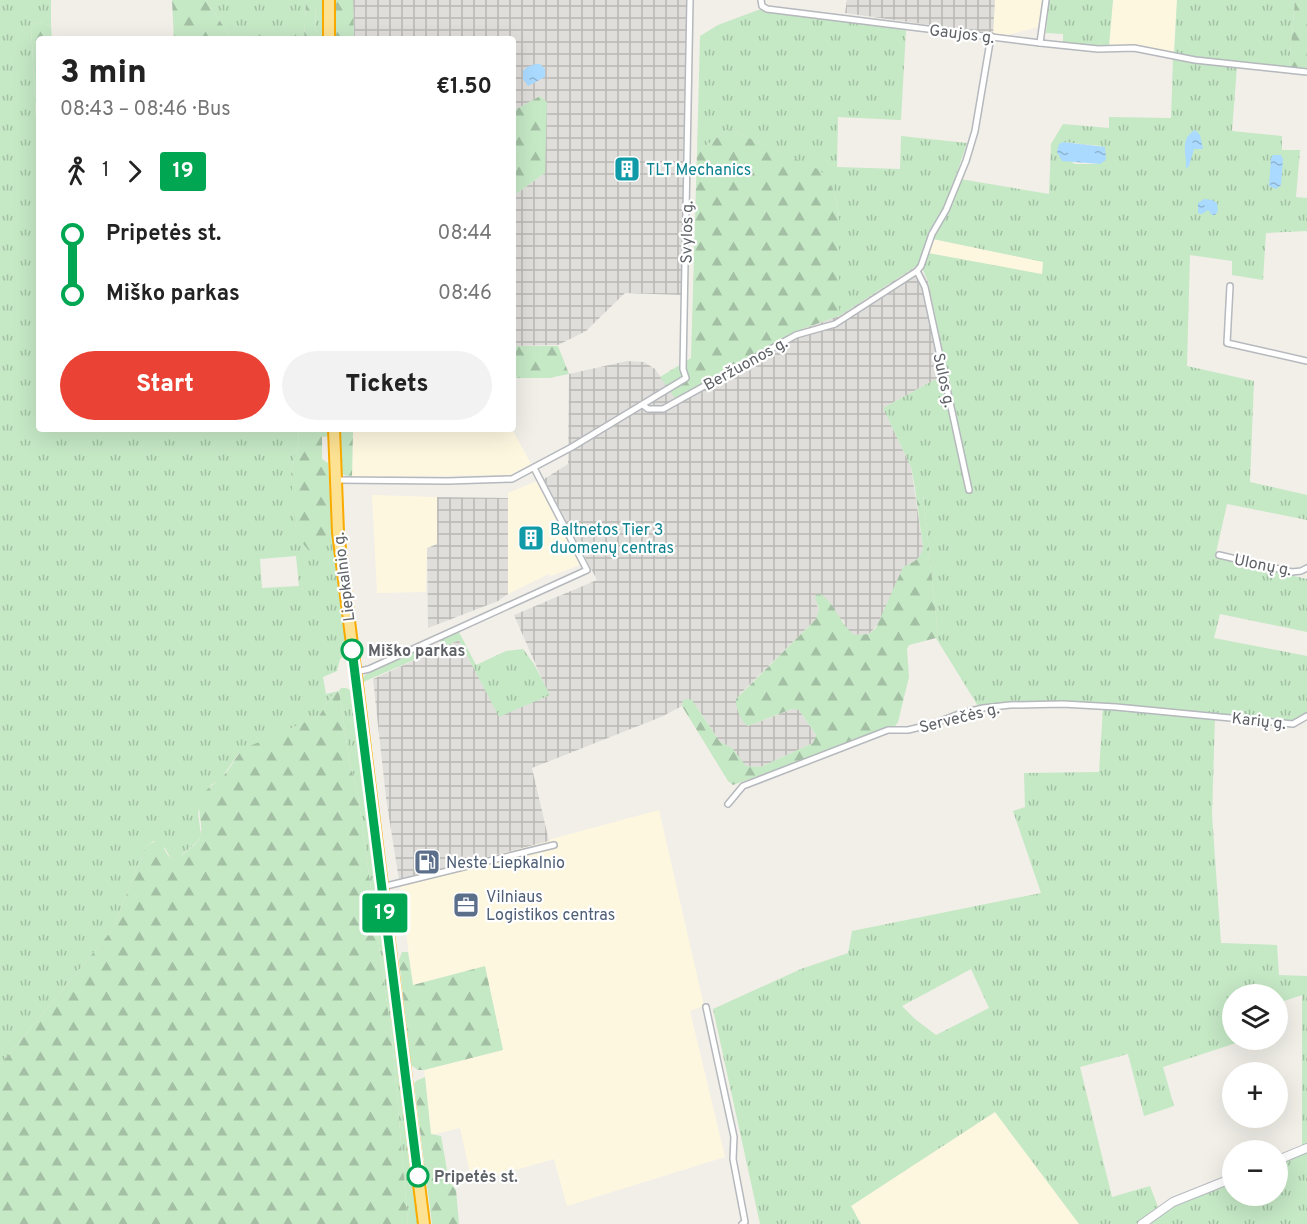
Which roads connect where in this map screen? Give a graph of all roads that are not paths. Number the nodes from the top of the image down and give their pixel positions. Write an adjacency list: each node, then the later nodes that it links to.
1 (329, 0): 5 (highway)
2 (690, 0): 12 (street, Svylos g.)
3 (761, 0): 6 (street, Gaujos g.)
4 (1046, 0): 7 (street)
5 (329, 36)
6 (992, 36): 7 (street, Gaujos g.); 9 (street)
7 (1040, 43): 8 (street, Gaujos g.)
8 (1307, 72)
9 (917, 271): 12 (street, Beržuonos g.); 16 (street, Sulos g.)
10 (1230, 286): 11 (street)
11 (1307, 361)
12 (643, 405): 14 (street)
13 (334, 432): 15 (highway, Liepkalnio g.)
14 (534, 468): 15 (street); 19 (street)
15 (335, 480): 19 (highway, Liepkalnio g.)
16 (969, 490)
17 (1219, 555): 18 (street, Ulonų g.)
18 (1307, 568)
19 (355, 672): 24 (highway, Liepkalnio g.)
20 (1210, 716): 21 (street, Karių g.); 22 (street, Servečės g.)
21 (1307, 716)
22 (728, 804)
23 (554, 845): 24 (street)
24 (382, 887): 29 (highway, Liepkalnio g.)
25 (706, 1007): 30 (street)
26 (1307, 1148): 27 (main road)
27 (1288, 1156)
28 (1222, 1182): 31 (main road)
29 (424, 1224)
30 (742, 1224)
31 (1142, 1224)

